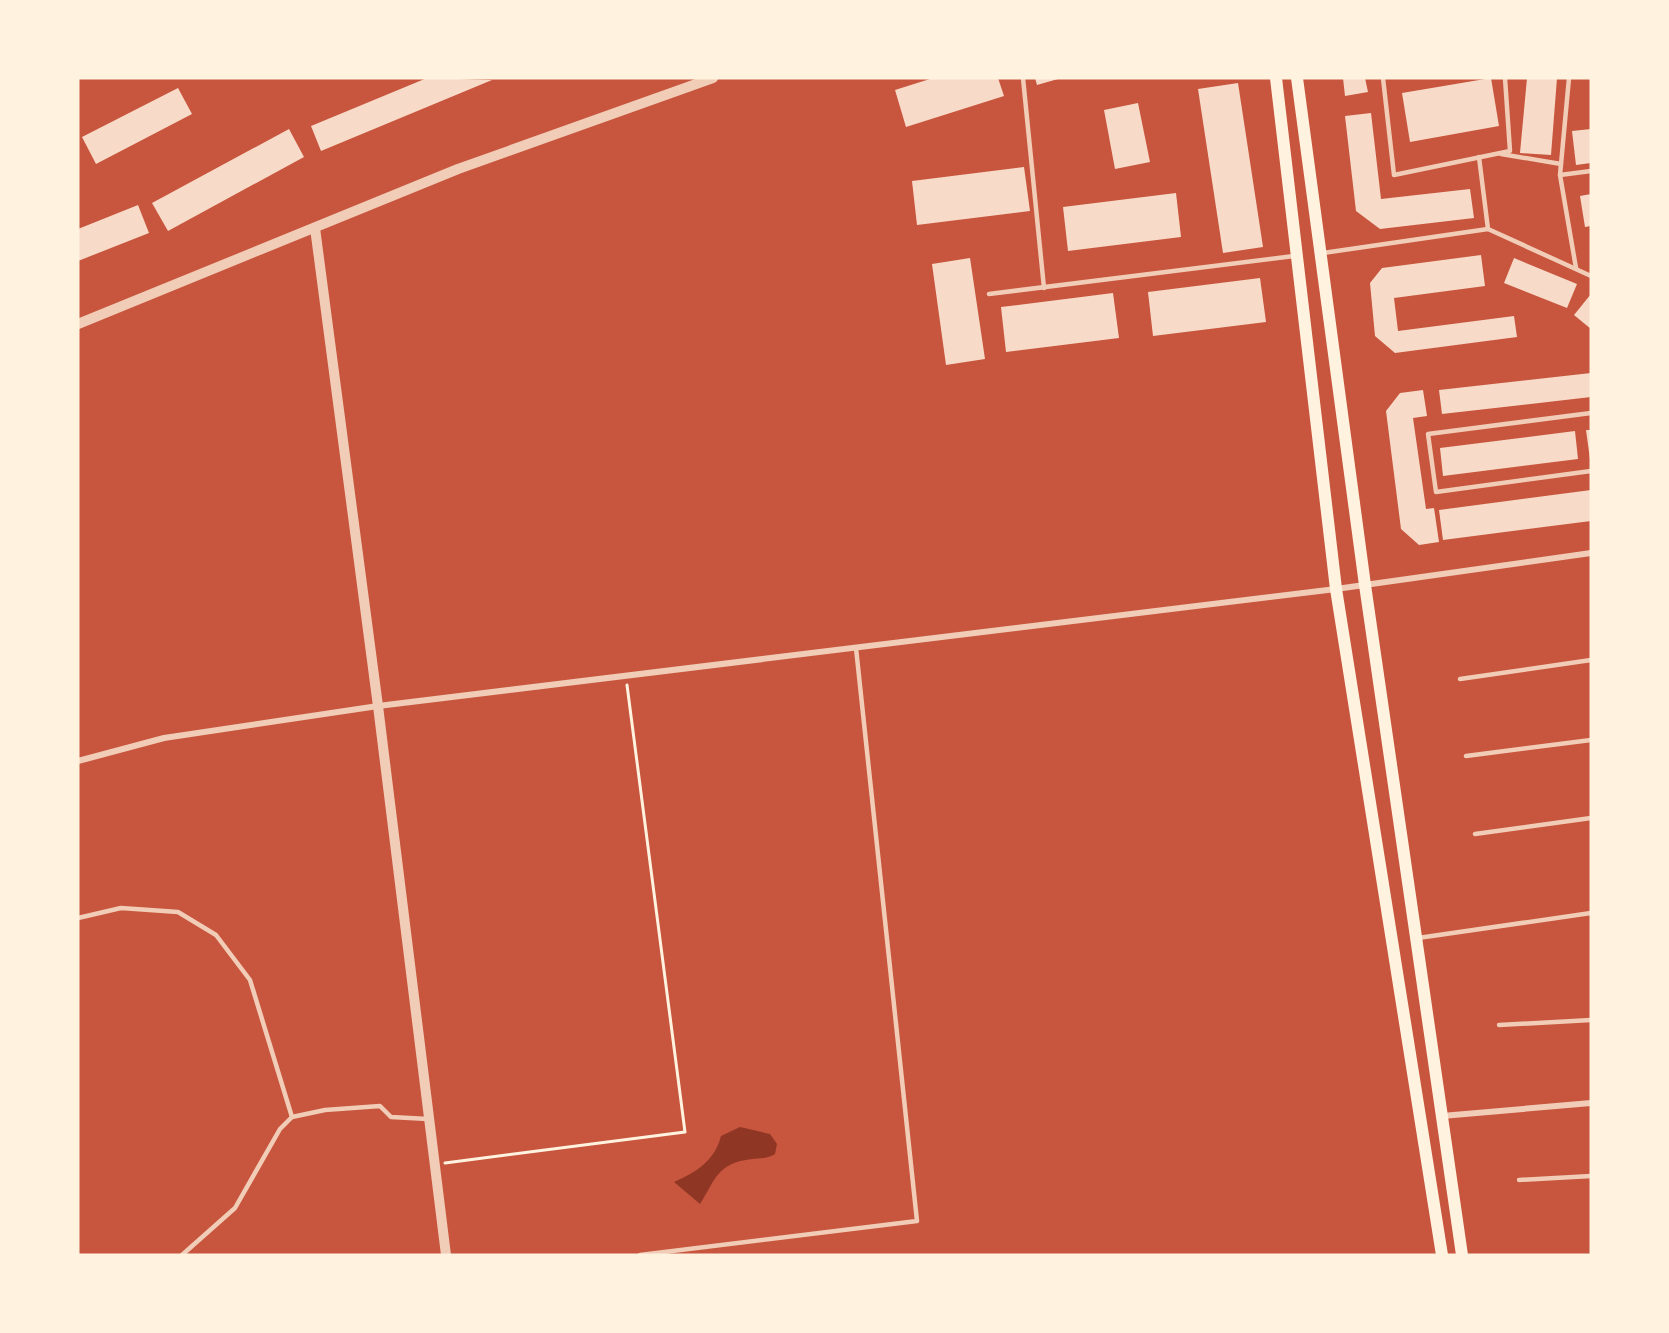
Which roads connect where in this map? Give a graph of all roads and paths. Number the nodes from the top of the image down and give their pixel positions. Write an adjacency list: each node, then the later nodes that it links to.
1 (713, 78): 13 (street)
2 (1023, 78): 19 (lane)
3 (1276, 78): 16 (main road)
4 (1297, 78): 15 (main road)
5 (1383, 78): 9 (lane)
6 (1505, 78): 8 (lane)
7 (1569, 78): 10 (lane)
8 (1499, 153): 9 (lane); 10 (lane)
9 (1479, 157): 14 (lane)
10 (1561, 164): 12 (lane)
11 (1591, 171): 12 (lane)
12 (1560, 175): 17 (lane)
13 (315, 228): 21 (street); 31 (street)
14 (1488, 229): 15 (lane); 17 (lane)
15 (1320, 254): 25 (main road)
16 (1297, 256): 19 (lane); 26 (main road)
17 (1576, 268): 18 (lane)
18 (1591, 276)
19 (1044, 288): 20 (lane)
20 (989, 294)
21 (78, 324)
22 (1591, 413): 23 (lane)
23 (1591, 471)
24 (1591, 553): 25 (street)
25 (1365, 585): 26 (street); 39 (main road)
26 (1336, 589): 27 (street); 52 (main road)
27 (856, 648): 29 (street); 51 (lane)
28 (1591, 660): 30 (lane)
29 (626, 676): 31 (street); 46 (path)
30 (1460, 679)
31 (378, 706): 34 (street); 45 (street)
32 (1591, 740): 33 (lane)
33 (1466, 756)
34 (78, 761)
35 (1591, 818): 36 (lane)
36 (1475, 834)
37 (1591, 914): 39 (lane)
38 (78, 918): 44 (lane)
39 (1415, 938): 43 (main road)
40 (1591, 1020): 41 (lane)
41 (1499, 1025)
42 (1591, 1103): 43 (street)
43 (1441, 1116): 53 (main road)
44 (292, 1117): 45 (lane); 49 (lane)
45 (429, 1119): 46 (street)
46 (435, 1164): 50 (street)
47 (1591, 1176): 48 (lane)
48 (1519, 1180)
49 (182, 1255)
50 (446, 1255)
51 (640, 1255)
52 (1442, 1255)
53 (1462, 1255)

